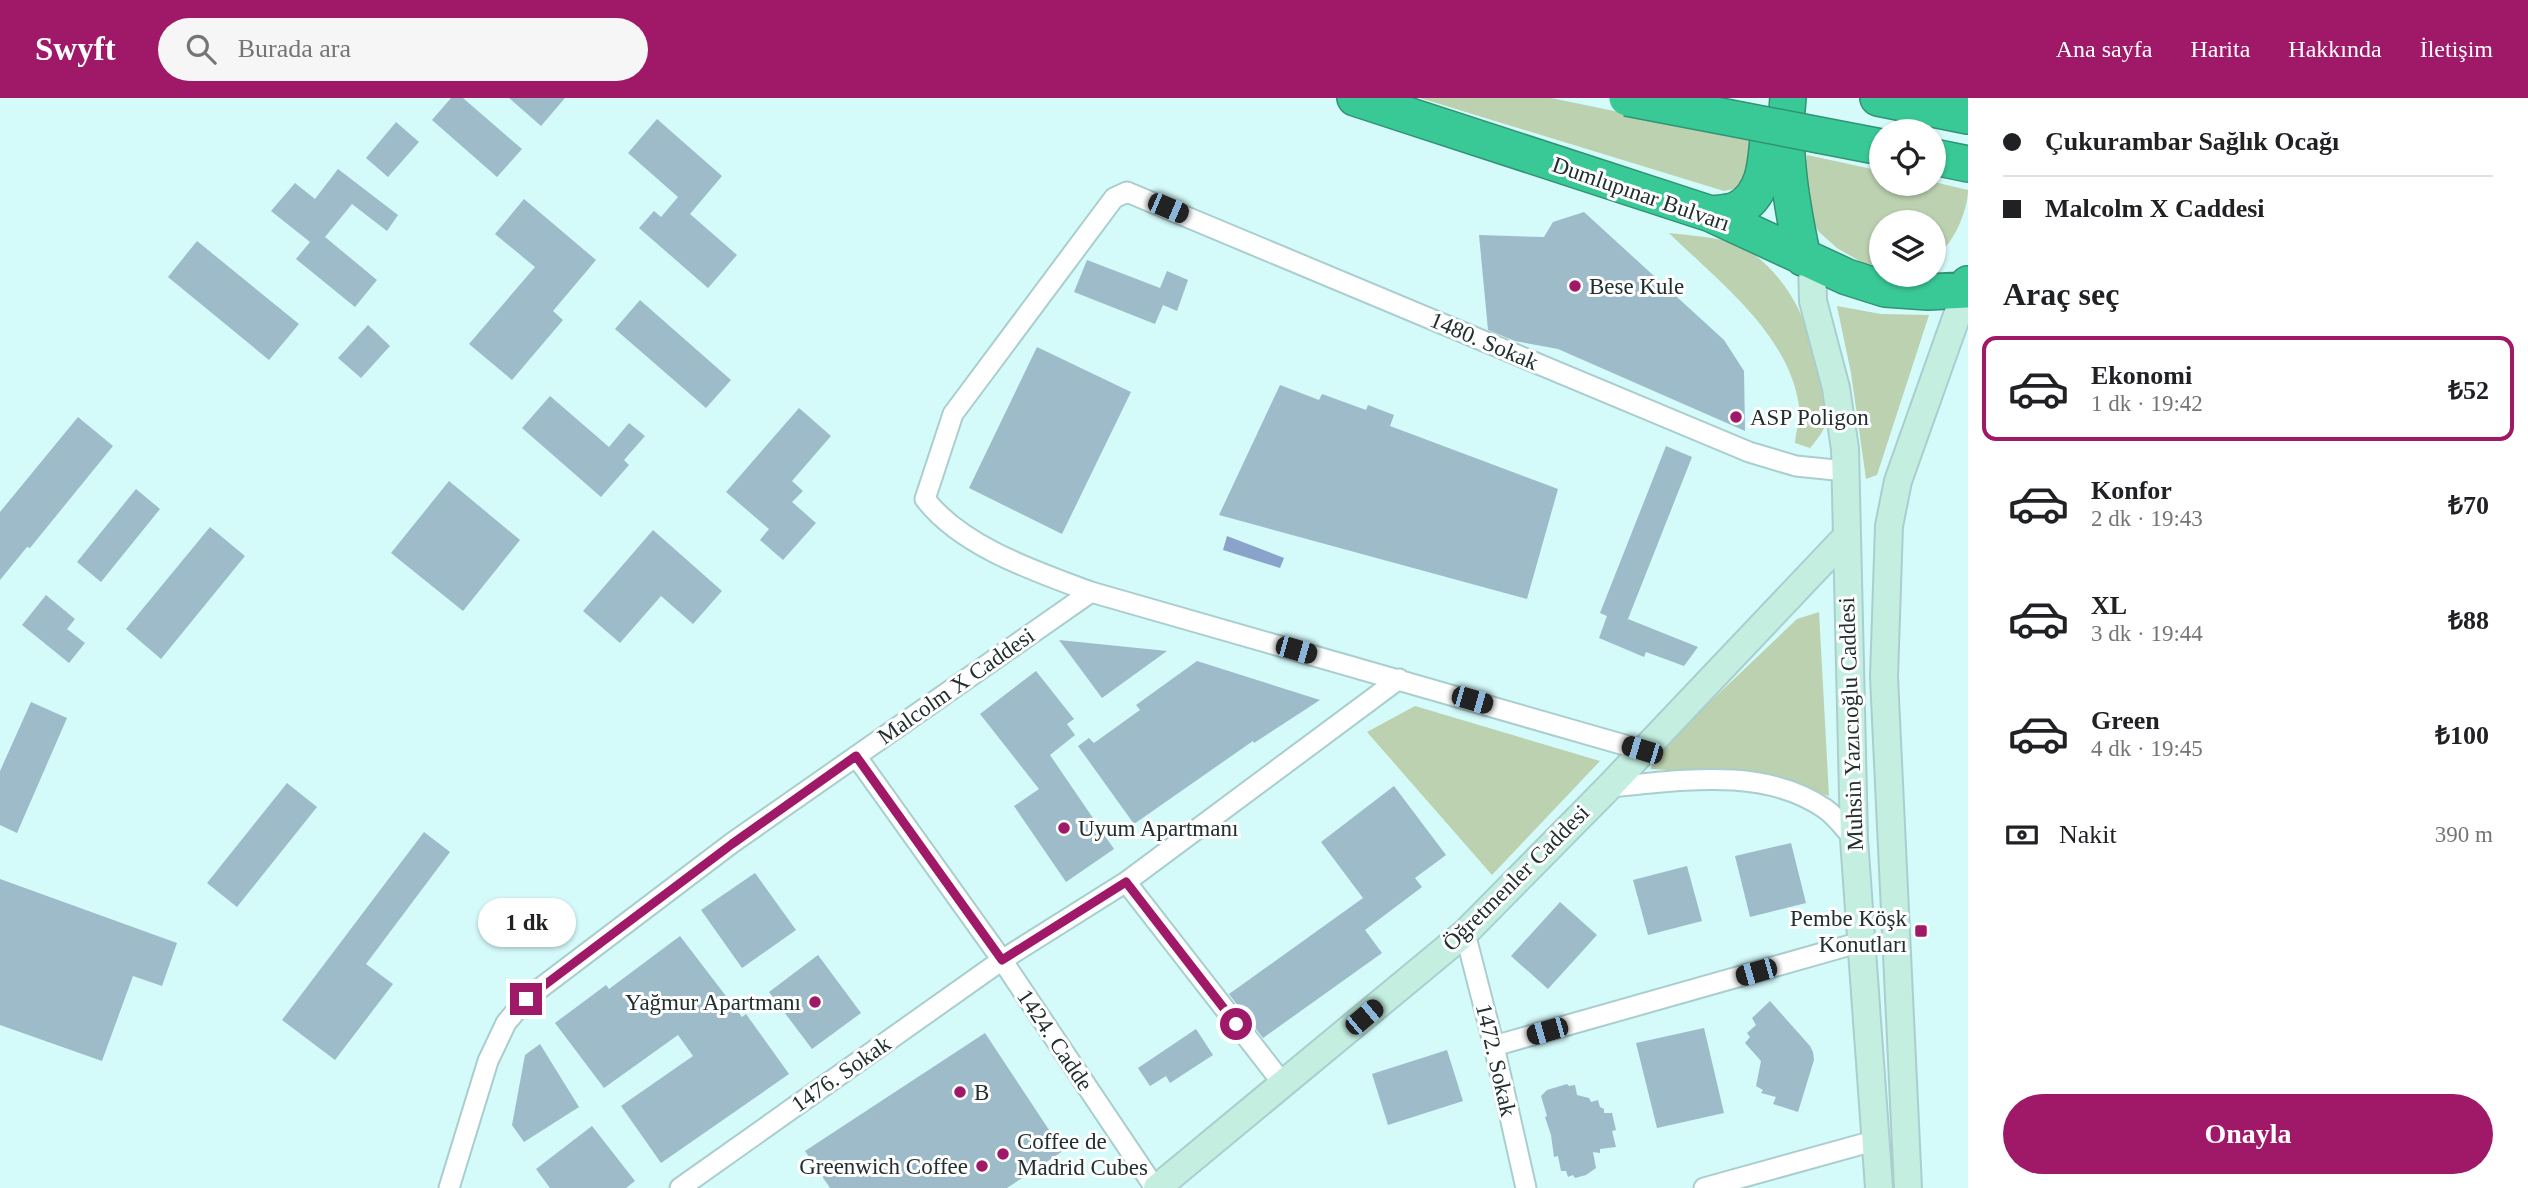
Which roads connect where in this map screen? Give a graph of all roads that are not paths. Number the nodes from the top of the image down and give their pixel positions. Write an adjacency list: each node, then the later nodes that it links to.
1 (1355, 98): 10 (highway, Dumlupınar Bulvarı)
2 (1627, 98): 7 (highway, bridge)
3 (1772, 98): 10 (highway)
4 (1788, 98): 11 (highway)
5 (1878, 98): 6 (highway)
6 (1968, 116)
7 (1869, 145)
8 (1946, 159): 9 (highway)
9 (1968, 164)
10 (1711, 214): 11 (highway, Dumlupınar Bulvarı)
11 (1808, 260): 12 (highway, Dumlupınar Bulvarı); 13 (main road, Muhsin Yazıcıoğlu Caddesi)
12 (1967, 287): 34 (main road, Muhsin Yazıcıoğlu Caddesi)
13 (1845, 471): 14 (main road, Muhsin Yazıcıoğlu Caddesi); 15 (street, 1480. Sokak)
14 (1846, 537): 17 (main road, Öğretmenler Caddesi); 20 (main road, Muhsin Yazıcıoğlu Caddesi)
15 (1091, 592): 16 (street); 18 (street, Malcolm X Caddesi)
16 (1399, 679): 17 (street); 21 (street, 1476. Sokak)
17 (1642, 750): 19 (main road, Öğretmenler Caddesi)
18 (856, 756): 24 (street, 1424. Cadde); 28 (street, Malcolm X Caddesi)
19 (1609, 787): 20 (street); 22 (main road, Öğretmenler Caddesi)
20 (1854, 839): 23 (main road, Muhsin Yazıcıoğlu Caddesi)
21 (1126, 882): 24 (street, 1476. Sokak); 26 (street)
22 (1465, 933): 25 (street, 1472. Sokak); 26 (main road, Öğretmenler Caddesi)
23 (1861, 942): 25 (street); 27 (main road, Muhsin Yazıcıoğlu Caddesi)
24 (1002, 960): 29 (street, 1476. Sokak); 30 (street, 1424. Cadde)
25 (1494, 1046): 31 (street, 1472. Sokak)
26 (1284, 1085): 30 (main road, Öğretmenler Caddesi)
27 (1877, 1140): 32 (street); 33 (main road, Muhsin Yazıcıoğlu Caddesi)
28 (449, 1188)
29 (680, 1188)
30 (1156, 1188)
31 (1526, 1188)
32 (1704, 1188)
33 (1879, 1188)
34 (1908, 1188)

